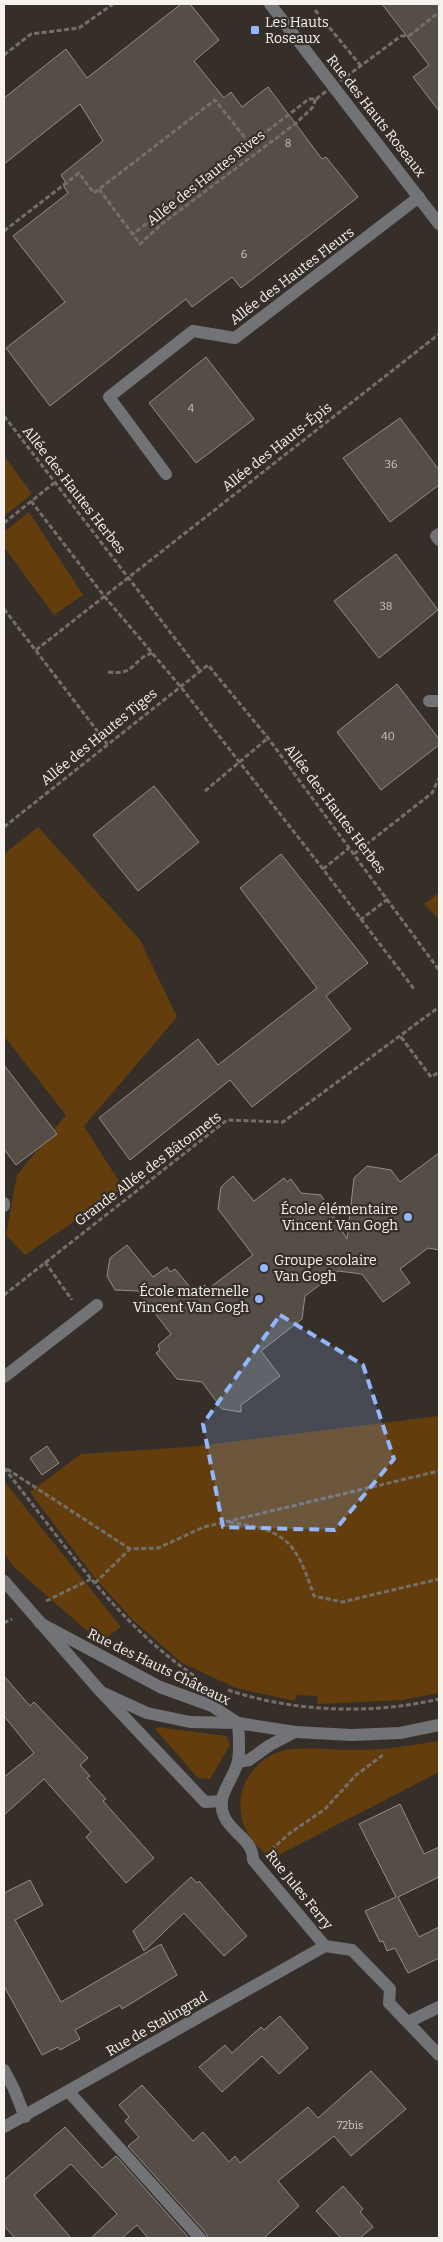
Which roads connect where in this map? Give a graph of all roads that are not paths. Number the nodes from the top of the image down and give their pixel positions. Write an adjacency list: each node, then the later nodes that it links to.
1 (270, 4): 2 (street, Rue des Hauts Roseaux)
2 (419, 197): 3 (street, Rue des Hauts Roseaux); 4 (street, Allée des Hautes Fleurs)
3 (439, 224)
4 (166, 474)
5 (97, 1305): 6 (street)
6 (4, 1377)
7 (6, 1587): 8 (street)
8 (40, 1623): 9 (street); 10 (street, Rue des Hauts Châteaux)
9 (101, 1692): 10 (street, Rue des Hauts Châteaux); 14 (street)
10 (238, 1723): 12 (street, Rue des Hauts Châteaux); 13 (street, Rue des Hauts Châteaux)
11 (439, 1726): 12 (street, Rue des Hauts Châteaux)
12 (295, 1732): 13 (street)
13 (238, 1762): 14 (street, Rue des Hauts Châteaux)
14 (222, 1801): 15 (street, Rue des Hauts Châteaux)
15 (224, 1816): 16 (street, Rue Jules Ferry)
16 (326, 1946): 18 (street, Rue Jules Ferry); 21 (street, Rue de Stalingrad)
17 (439, 2007): 18 (street)
18 (408, 2022): 19 (street, Rue Jules Ferry)
19 (439, 2055)
20 (4, 2070): 22 (street)
21 (69, 2092): 22 (street, Rue de Stalingrad); 24 (street)
22 (25, 2116): 23 (street, Rue de Stalingrad)
23 (4, 2126)
24 (200, 2238)

